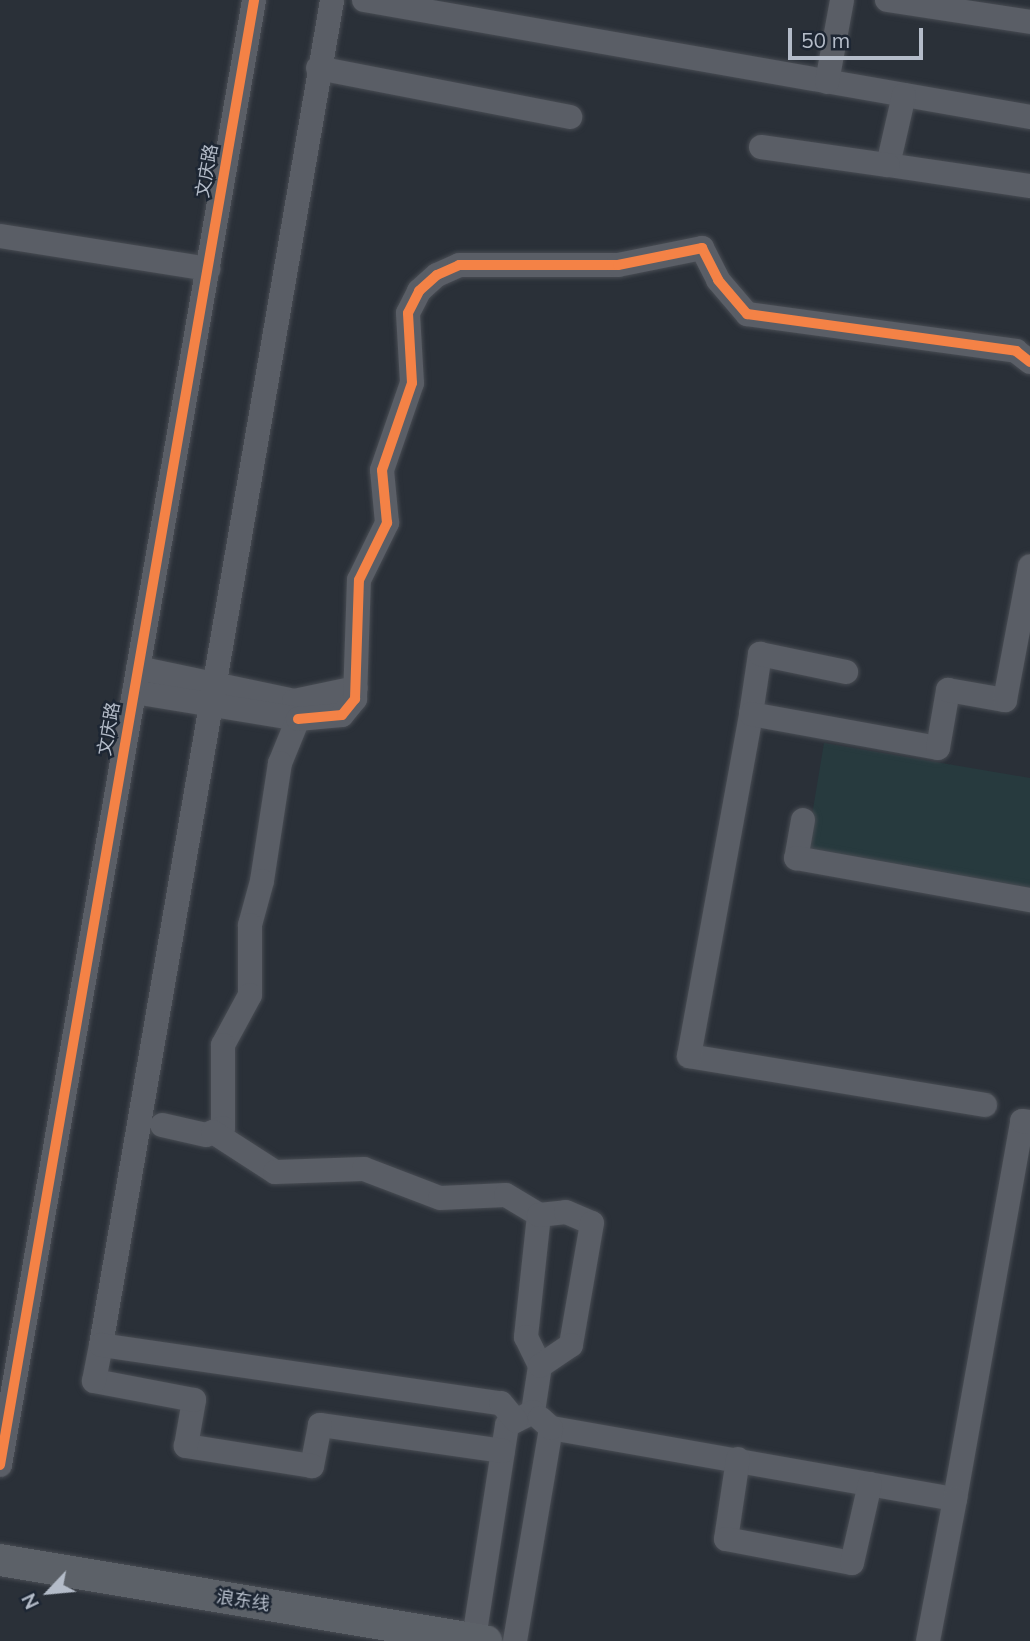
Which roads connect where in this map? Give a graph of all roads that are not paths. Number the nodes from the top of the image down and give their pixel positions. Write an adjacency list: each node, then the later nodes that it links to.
1 (254, 0): 16 (street, 文庆路)
2 (332, 0): 7 (street)
3 (364, 0): 8 (street)
4 (842, 0): 8 (street)
5 (887, 0): 6 (street)
6 (1030, 22)
7 (318, 68): 10 (street); 22 (street)
8 (827, 82): 9 (street)
9 (904, 95): 11 (street); 13 (street)
10 (570, 117)
11 (1030, 117)
12 (761, 147): 13 (street)
13 (888, 165): 14 (street)
14 (1030, 186)
15 (0, 236): 16 (street)
16 (208, 269): 20 (street, 文庆路)
17 (1030, 362): 21 (street)
18 (1030, 566): 23 (street)
19 (846, 672): 23 (street)
20 (136, 680): 22 (street); 37 (street, 文庆路)
21 (356, 688): 22 (street); 24 (street)
22 (213, 694): 24 (street); 32 (street)
23 (751, 714): 27 (street)
24 (298, 719): 30 (street)
25 (803, 820): 26 (street)
26 (1030, 900)
27 (985, 1105)
28 (1030, 1122): 39 (street)
29 (162, 1125): 30 (street)
30 (213, 1132): 31 (street)
31 (539, 1215): 33 (street); 33 (street)
32 (101, 1345): 34 (street); 35 (street)
33 (540, 1366): 34 (street)
34 (533, 1420): 35 (street); 36 (street); 42 (street)
35 (503, 1451): 41 (street)
36 (738, 1459): 38 (street); 38 (street)
37 (0, 1465)
38 (870, 1484): 39 (street)
39 (955, 1499): 43 (street)
40 (0, 1560): 41 (main road, 浪东线)
41 (480, 1640)
42 (515, 1641)
43 (928, 1641)

